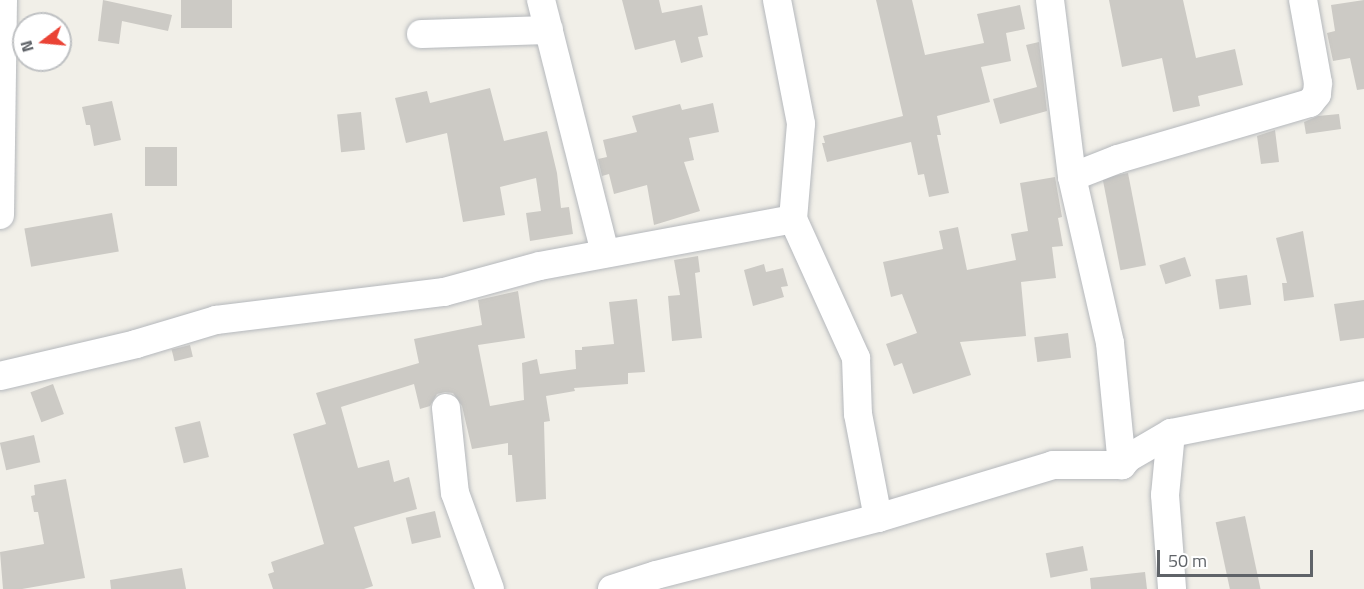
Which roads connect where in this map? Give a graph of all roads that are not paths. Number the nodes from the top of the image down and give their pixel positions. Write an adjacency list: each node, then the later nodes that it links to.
1 (3, 0): 9 (street)
2 (541, 0): 6 (street)
3 (777, 0): 10 (street)
4 (1050, 0): 8 (street)
5 (1303, 0): 8 (street)
6 (549, 30): 7 (street); 11 (street)
7 (421, 34)
8 (1072, 177): 16 (street)
9 (0, 215)
10 (794, 219): 11 (street); 17 (street)
11 (605, 253): 12 (street)
12 (0, 376)
13 (1364, 395): 15 (street)
14 (446, 408): 18 (street)
15 (1171, 433): 16 (street); 20 (street)
16 (1122, 465): 17 (street)
17 (878, 518): 19 (street)
18 (490, 589)
19 (612, 589)
20 (1172, 589)

